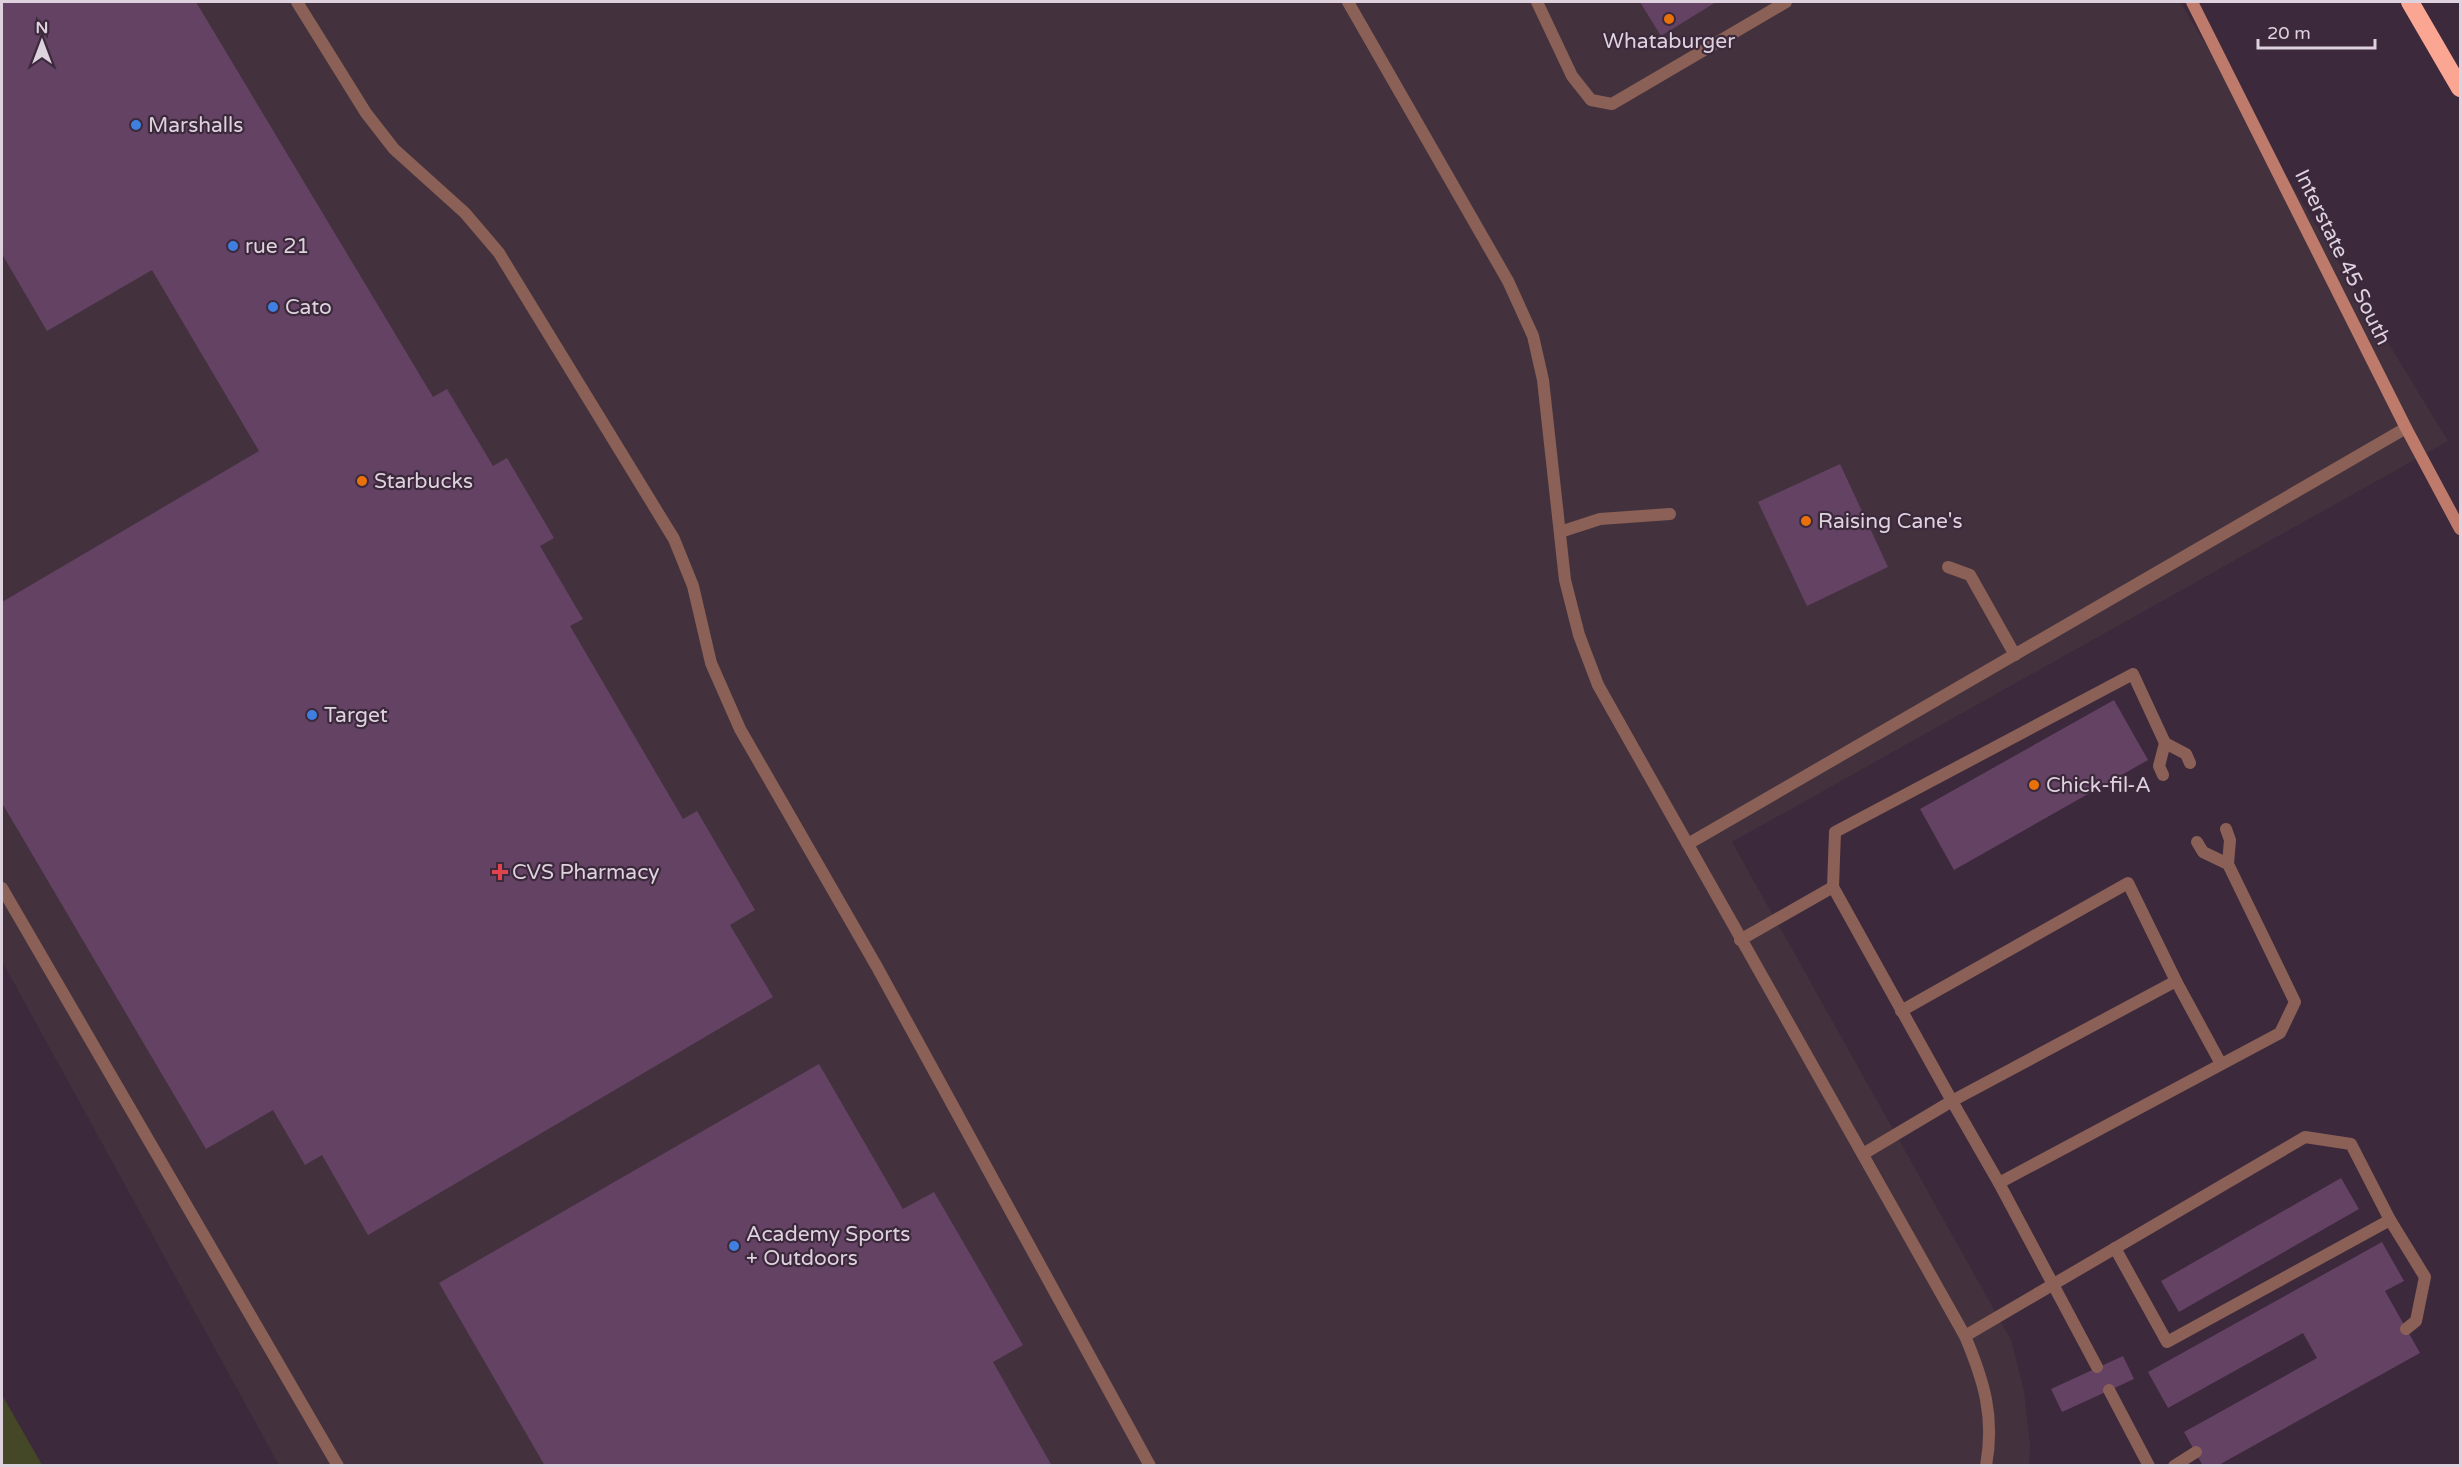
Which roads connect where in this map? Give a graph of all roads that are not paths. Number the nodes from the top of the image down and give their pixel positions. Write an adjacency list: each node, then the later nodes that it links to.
1 (297, 2): 39 (street)
2 (1348, 2): 11 (street)
3 (1537, 2): 4 (street)
4 (1786, 2)
5 (2192, 2): 8 (main road, Interstate 45 South)
6 (2410, 2): 7 (highway)
7 (2460, 88)
8 (2406, 428): 10 (main road, Interstate 45 South); 13 (street)
9 (1670, 514): 11 (street)
10 (2460, 529)
11 (1560, 532): 19 (street)
12 (1948, 567): 13 (street)
13 (2014, 655): 19 (street)
14 (2165, 743): 15 (street); 16 (street); 21 (street)
15 (2190, 762)
16 (2163, 775)
17 (2226, 829): 20 (street)
18 (2197, 842): 20 (street)
19 (1688, 844): 23 (street)
20 (2228, 864): 26 (street)
21 (1833, 887): 23 (street); 25 (street)
22 (2, 888): 38 (street)
23 (1740, 940): 28 (street)
24 (2176, 981): 25 (street); 26 (street); 27 (street)
25 (1901, 1011): 27 (street)
26 (2221, 1064): 29 (street)
27 (1952, 1101): 28 (street); 29 (street)
28 (1863, 1154): 34 (street)
29 (1999, 1183): 32 (street)
30 (2390, 1220): 31 (street); 31 (street); 33 (street)
31 (2115, 1248): 32 (street)
32 (2053, 1284): 34 (street); 35 (street)
33 (2406, 1329)
34 (1965, 1336): 40 (street)
35 (2097, 1368)
36 (2109, 1390): 41 (street)
37 (2196, 1452): 42 (street)
38 (338, 1466)
39 (1150, 1466)
40 (1986, 1466)
41 (2149, 1466)
42 (2174, 1466)

